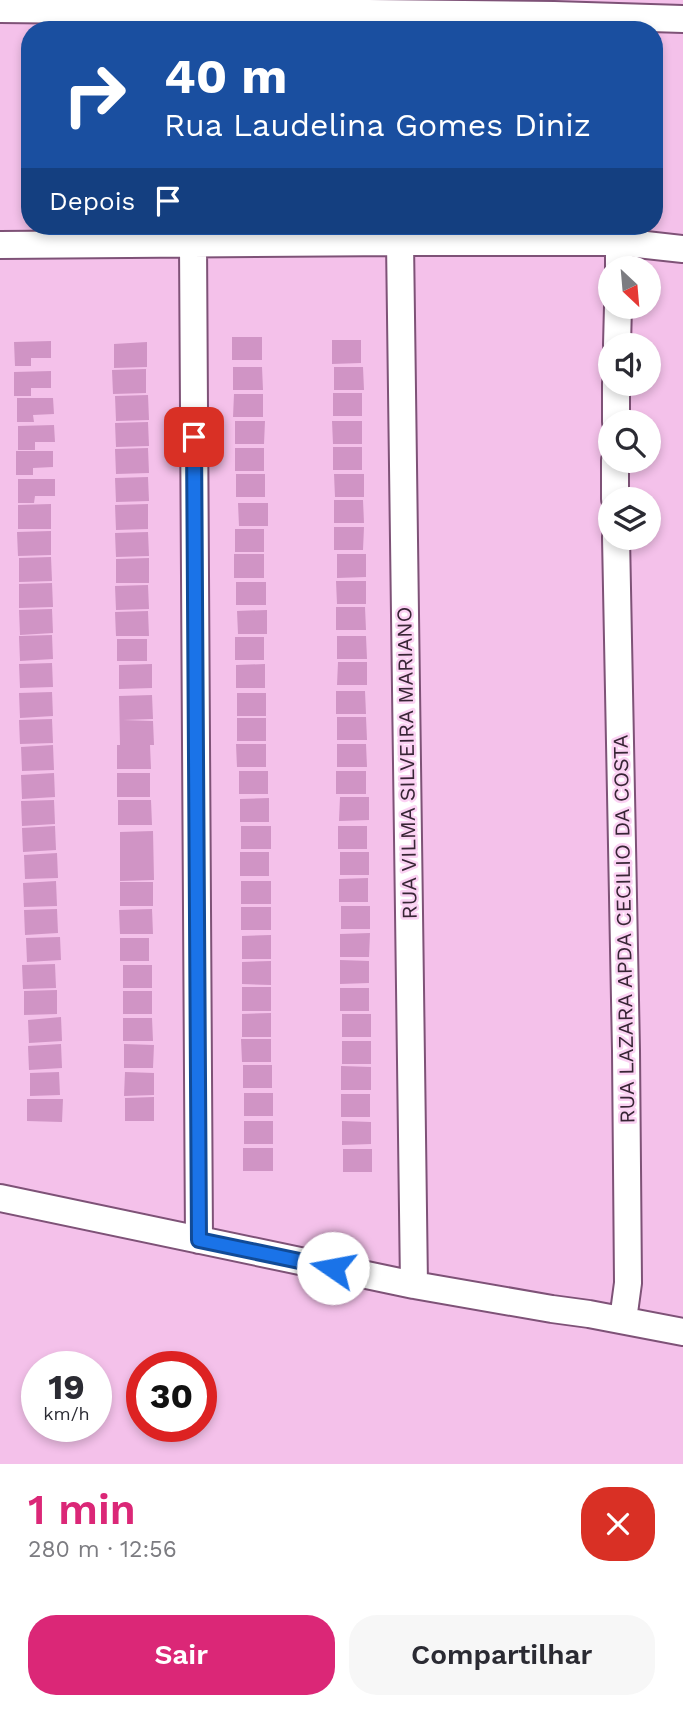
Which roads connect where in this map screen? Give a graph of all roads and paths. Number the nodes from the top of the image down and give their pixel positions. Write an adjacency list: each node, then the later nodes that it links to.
1 (0, 9): 2 (street)
2 (683, 19)
3 (400, 242): 4 (street); 7 (street); 11 (street, RUA VILMA SILVEIRA MARIANO)
4 (193, 243): 5 (street); 10 (street)
5 (0, 245)
6 (683, 249): 7 (street)
7 (619, 255)
8 (616, 550): 12 (street, RUA LAZARA APDA CECILIO DA COSTA)
9 (0, 1198): 10 (street)
10 (199, 1240): 11 (street)
11 (414, 1285): 12 (street)
12 (624, 1320): 13 (street)
13 (683, 1332)

